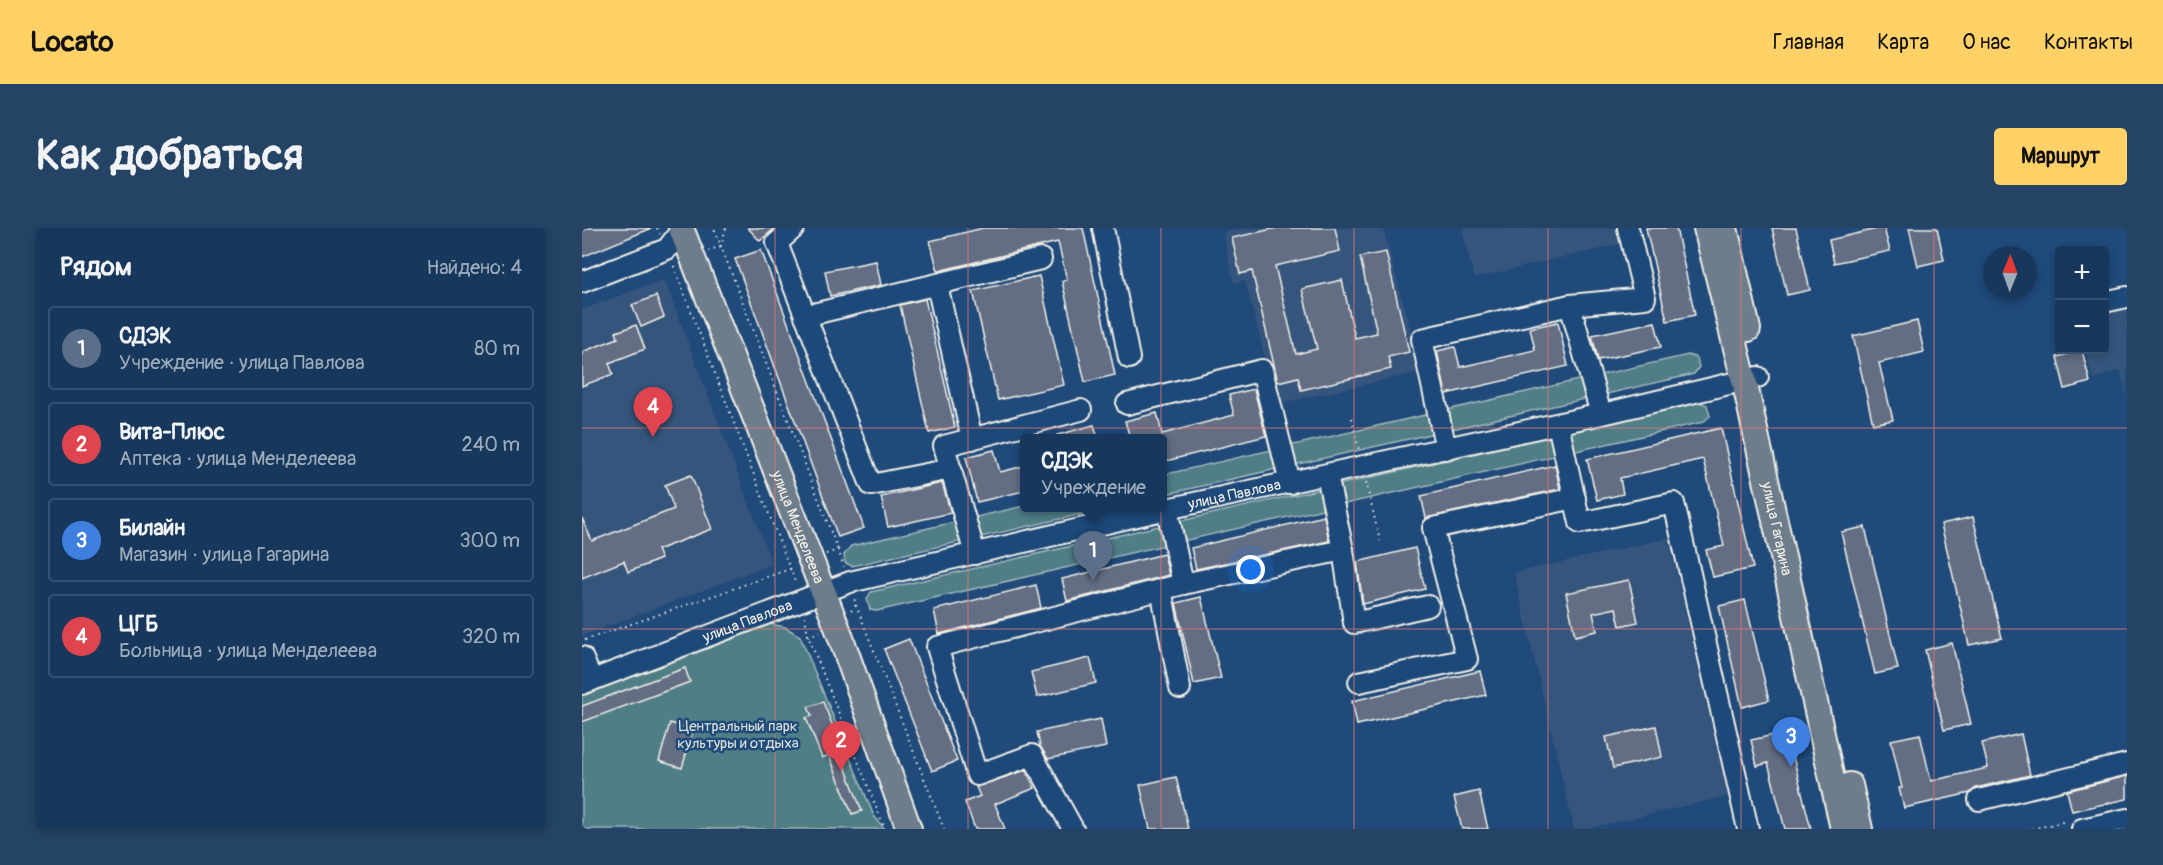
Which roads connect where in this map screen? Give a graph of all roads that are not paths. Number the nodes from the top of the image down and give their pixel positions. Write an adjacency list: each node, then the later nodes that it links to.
1 (682, 228): 8 (street); 32 (main road, улица Менделеева)
2 (794, 228): 13 (street)
3 (1103, 228): 14 (street)
4 (1628, 228): 12 (street)
5 (1706, 228): 15 (main road, улица Гагарина)
6 (1725, 228): 15 (main road, улица Гагарина)
7 (1041, 259): 9 (street)
8 (582, 282)
9 (937, 285): 13 (street); 20 (street)
10 (2127, 297): 11 (street)
11 (2109, 301)
12 (1570, 305): 18 (street); 21 (street)
13 (806, 316): 22 (street)
14 (1129, 358)
15 (1751, 379): 18 (street, улица Павлова); 44 (main road, улица Гагарина); 45 (main road, улица Гагарина)
16 (1127, 404): 24 (street)
17 (1081, 410): 20 (street)
18 (1601, 414): 19 (street, улица Павлова)
19 (1558, 424): 21 (street, улица Павлова); 25 (street)
20 (972, 439): 22 (street)
21 (1446, 449): 23 (street, улица Павлова)
22 (951, 469): 29 (street)
23 (1327, 475): 24 (street, улица Павлова); 28 (street)
24 (1290, 483): 26 (street, улица Павлова)
25 (1575, 498): 36 (street); 43 (street)
26 (1167, 509): 30 (street)
27 (1154, 512): 29 (street, улица Павлова)
28 (1342, 550): 30 (street); 33 (street)
29 (975, 554): 32 (street, улица Павлова)
30 (1183, 584): 31 (street)
31 (1161, 589): 37 (street); 42 (street)
32 (824, 593): 35 (street, улица Павлова); 41 (main road, улица Менделеева)
33 (1428, 606)
34 (582, 657): 35 (street)
35 (587, 682)
36 (1359, 682)
37 (1180, 688)
38 (2127, 764): 39 (street)
39 (1979, 800)
40 (2127, 819): 46 (street)
41 (909, 829)
42 (1073, 829)
43 (1748, 829)
44 (1843, 829)
45 (1860, 829)
46 (2082, 829)

